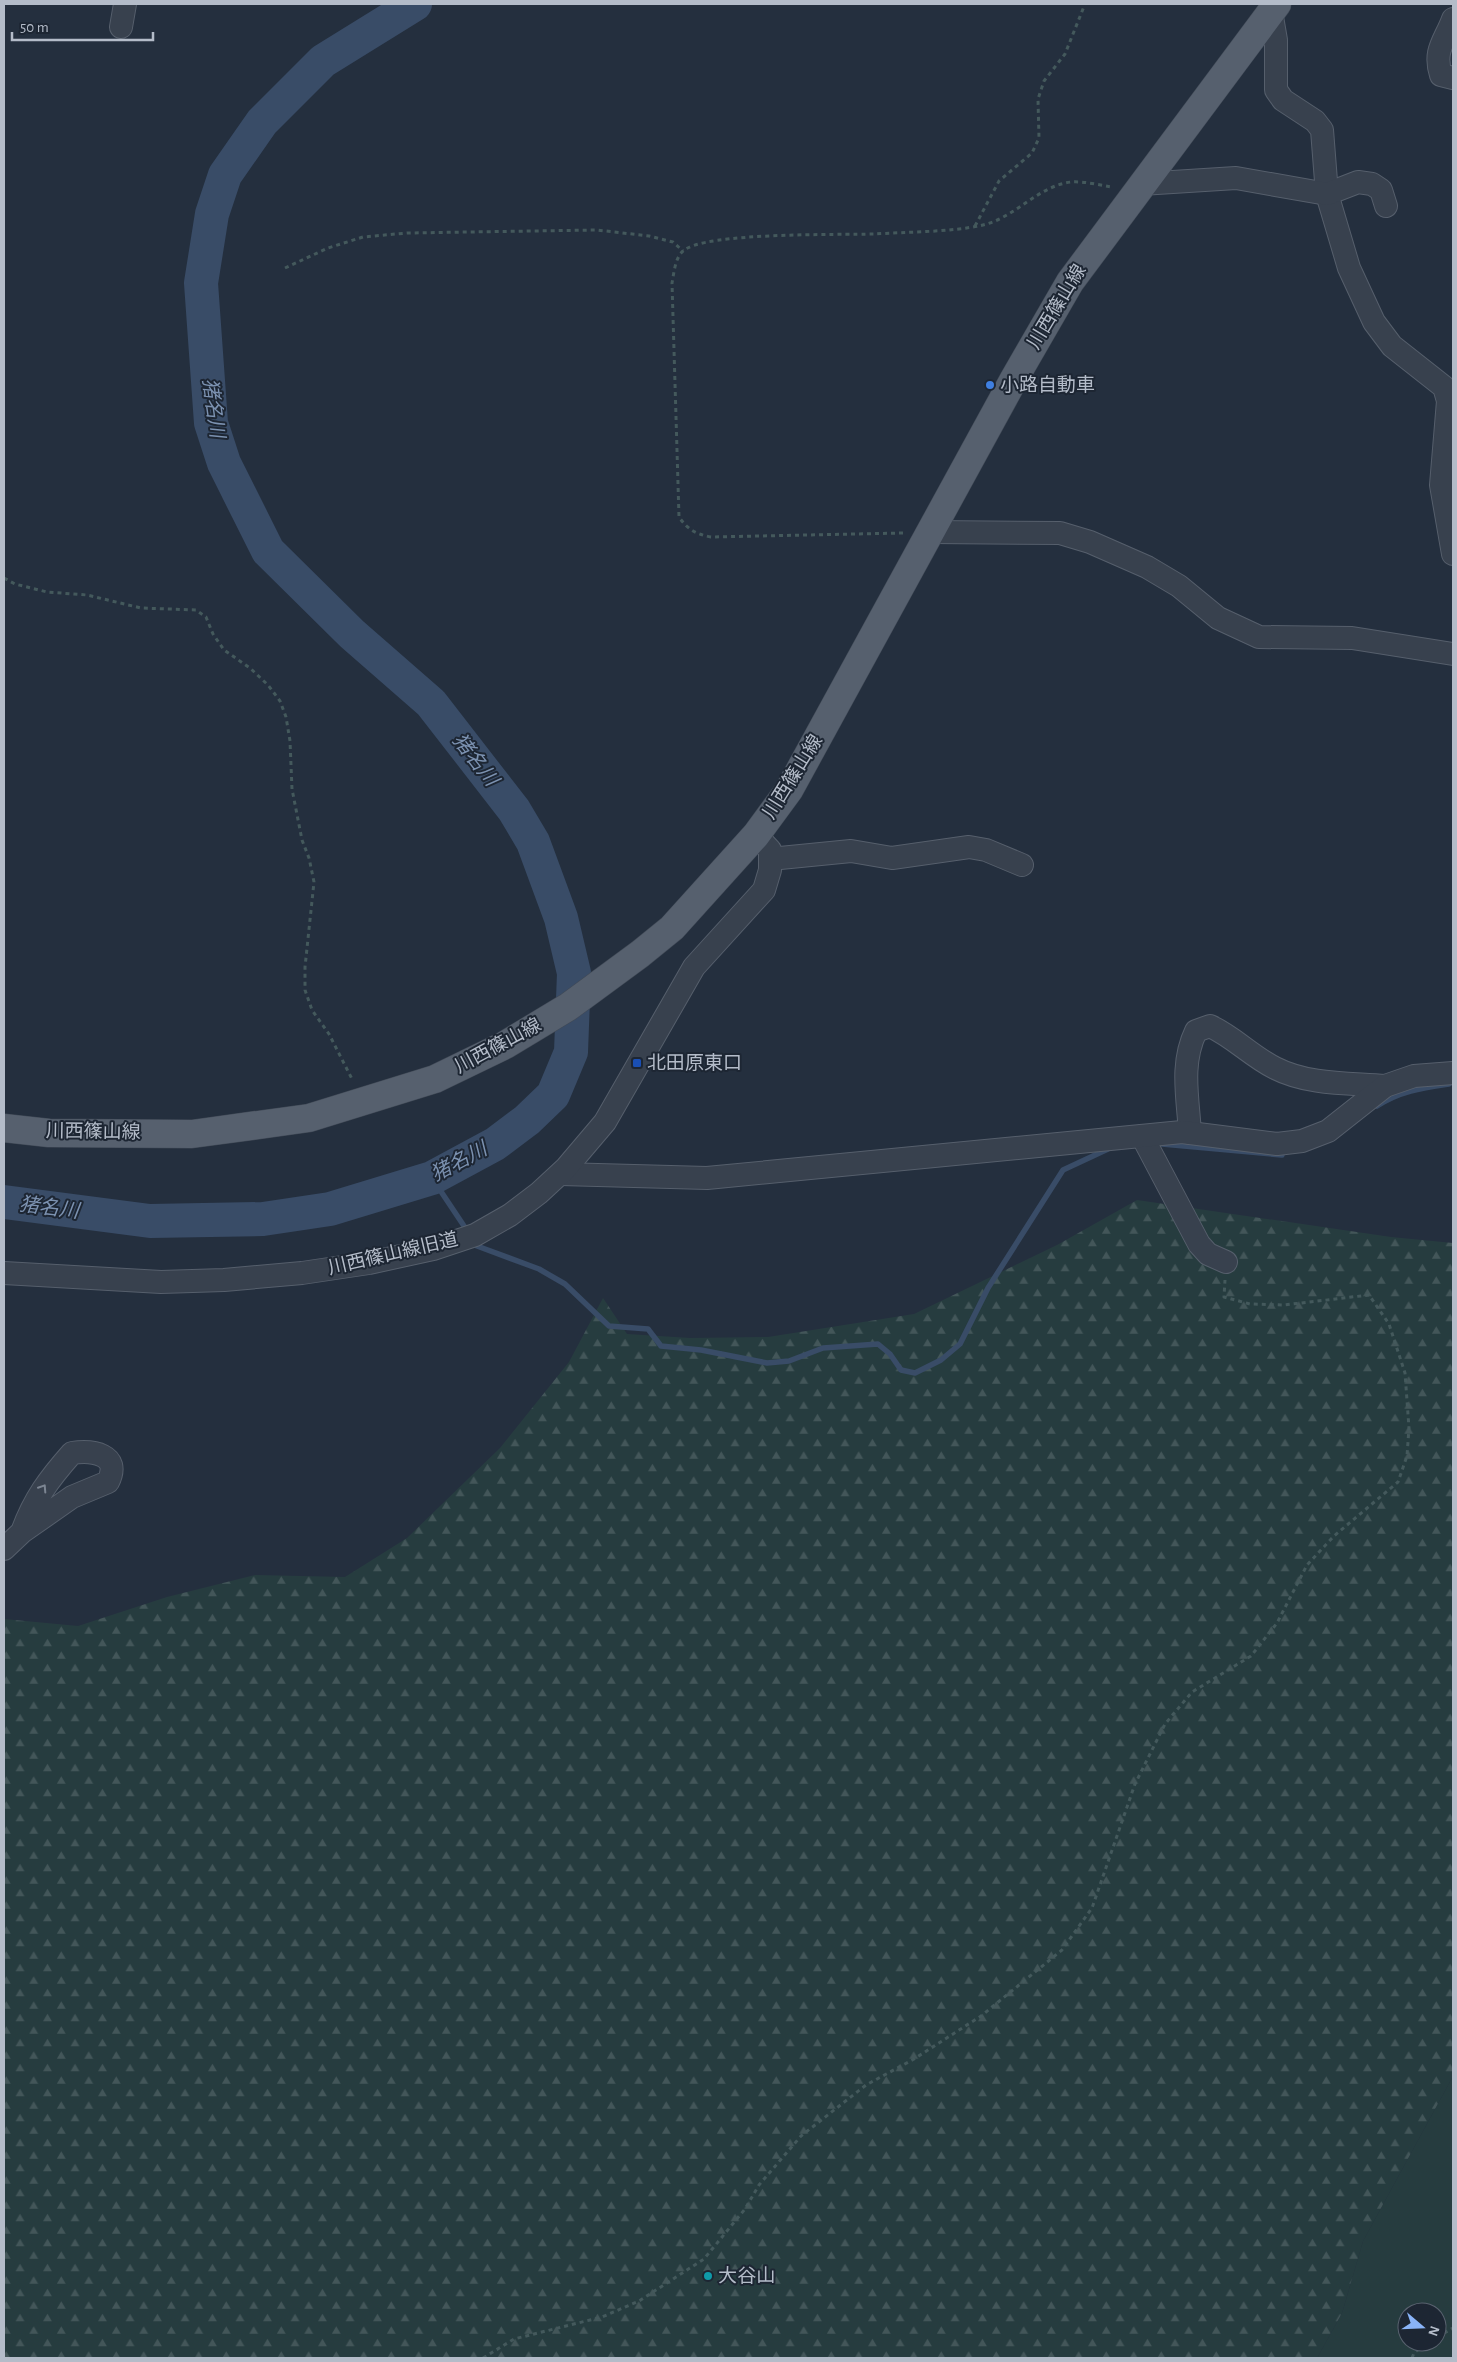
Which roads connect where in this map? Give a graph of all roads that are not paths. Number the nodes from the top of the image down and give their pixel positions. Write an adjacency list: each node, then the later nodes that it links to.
1 (125, 4): 4 (street)
2 (1274, 8): 6 (main road, 川西篠山線); 7 (street)
3 (1453, 19): 5 (street)
4 (120, 27)
5 (1453, 78)
6 (1138, 188): 7 (street); 9 (main road, 川西篠山線)
7 (1327, 194): 8 (street); 10 (street)
8 (1386, 206)
9 (932, 532): 11 (street); 12 (main road, 川西篠山線)
10 (1453, 554)
11 (1453, 654)
12 (756, 835): 13 (street); 17 (main road, 川西篠山線)
13 (770, 859): 14 (street); 20 (street, 川西篠山線旧道)
14 (1022, 865)
15 (1453, 1073): 16 (street)
16 (1385, 1086): 18 (street); 18 (street)
17 (4, 1128)
18 (1190, 1133): 19 (street)
19 (1146, 1142): 20 (street); 21 (street)
20 (560, 1174): 22 (street, 川西篠山線旧道)
21 (1226, 1262)
22 (4, 1273)
23 (22, 1532): 24 (street)
24 (4, 1549)

